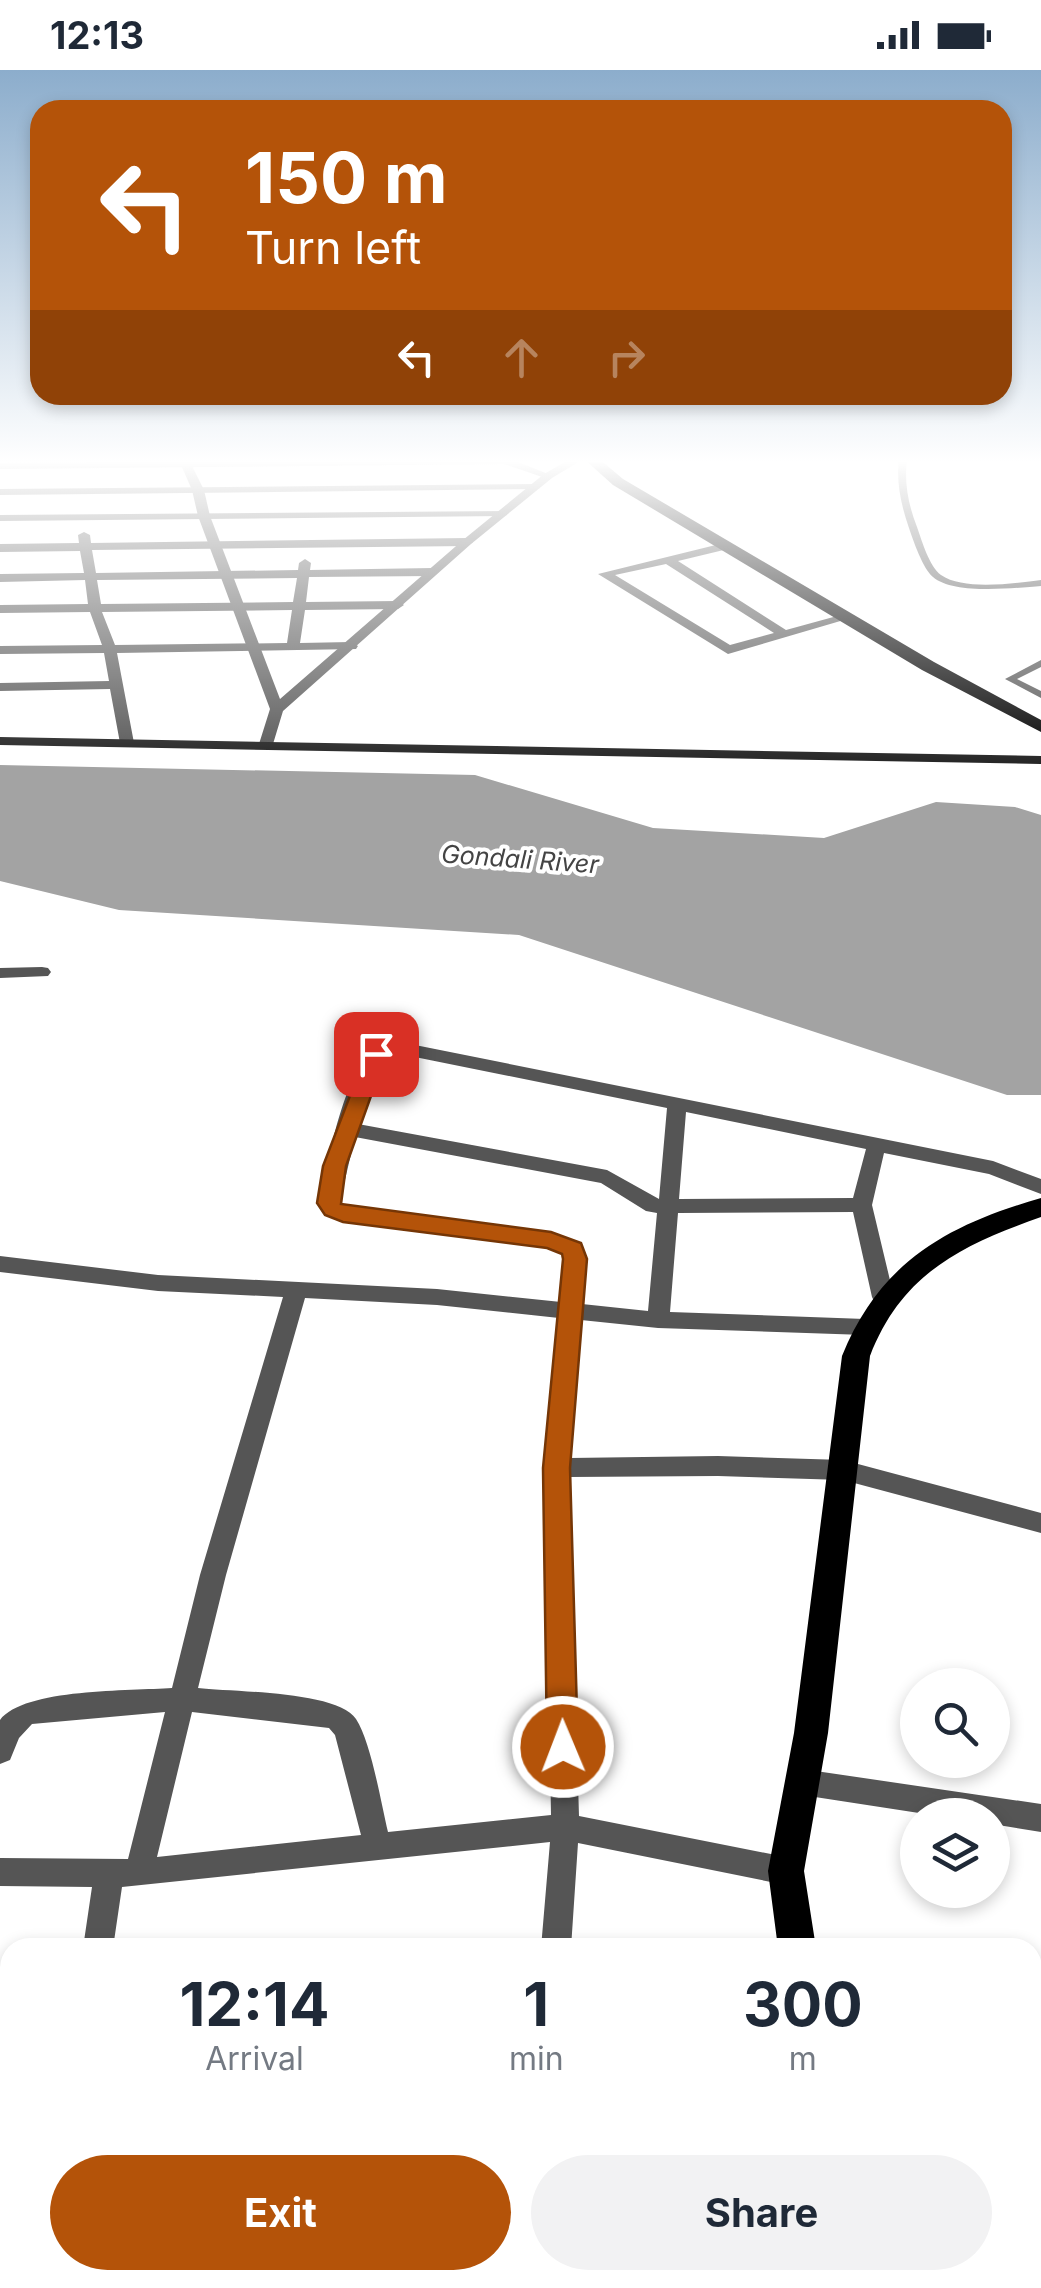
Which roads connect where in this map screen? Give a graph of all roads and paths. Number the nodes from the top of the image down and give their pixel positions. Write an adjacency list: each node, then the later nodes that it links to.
1 (87, 562): 12 (street)
2 (222, 562): 11 (street)
3 (305, 562): 10 (street)
4 (444, 562): 9 (street)
5 (657, 562): 21 (street)
6 (672, 562): 21 (street)
7 (754, 562): 20 (main road)
8 (930, 562): 14 (lane)
9 (432, 572): 10 (street); 15 (street)
10 (303, 574): 11 (street); 16 (street)
11 (229, 575): 12 (street); 17 (street)
12 (90, 577): 13 (street); 18 (street)
13 (0, 578)
14 (1041, 583)
15 (398, 605): 16 (street); 22 (street)
16 (299, 606): 17 (street); 24 (street)
17 (241, 607): 18 (street); 23 (street)
18 (95, 608): 19 (street); 25 (street)
19 (0, 610)
20 (848, 617): 21 (street); 32 (main road)
21 (785, 635)
22 (351, 646): 24 (street); 31 (street)
23 (256, 647): 24 (street); 25 (street); 31 (street)
24 (293, 647)
25 (110, 649): 26 (street); 28 (street)
26 (0, 650)
27 (1041, 663): 30 (lane)
28 (114, 685): 29 (street); 34 (street)
29 (0, 687)
30 (1041, 695)
31 (277, 710): 35 (street)
32 (1041, 727)
33 (0, 740): 34 (main road)
34 (127, 743): 35 (main road)
35 (266, 744): 36 (main road)
36 (1041, 760)
37 (42, 972): 38 (street)
38 (0, 973)
39 (677, 1106): 40 (street); 41 (street); 44 (street)
40 (349, 1130): 44 (street); 49 (street)
41 (877, 1145): 42 (street); 43 (street)
42 (1041, 1187)
43 (862, 1205): 44 (street); 48 (street)
44 (667, 1207): 50 (street)
45 (1041, 1207): 48 (main road)
46 (0, 1264): 47 (street)
47 (296, 1290): 49 (street); 55 (street)
48 (883, 1297): 51 (main road)
49 (570, 1311): 50 (street); 52 (street)
50 (658, 1320): 51 (street)
51 (865, 1327): 53 (main road)
52 (557, 1468): 53 (street); 59 (street)
53 (843, 1470): 54 (street); 57 (main road)
54 (1041, 1523)
55 (182, 1698): 56 (street); 60 (street); 63 (street)
56 (0, 1751)
57 (802, 1782): 58 (street); 61 (main road)
58 (1041, 1818)
59 (564, 1827): 60 (street); 61 (street); 65 (street)
60 (378, 1847): 63 (street)
61 (786, 1871): 66 (main road)
62 (0, 1872): 63 (street)
63 (124, 1873): 64 (street)
64 (101, 1938)
65 (557, 1938)
66 (796, 1938)

